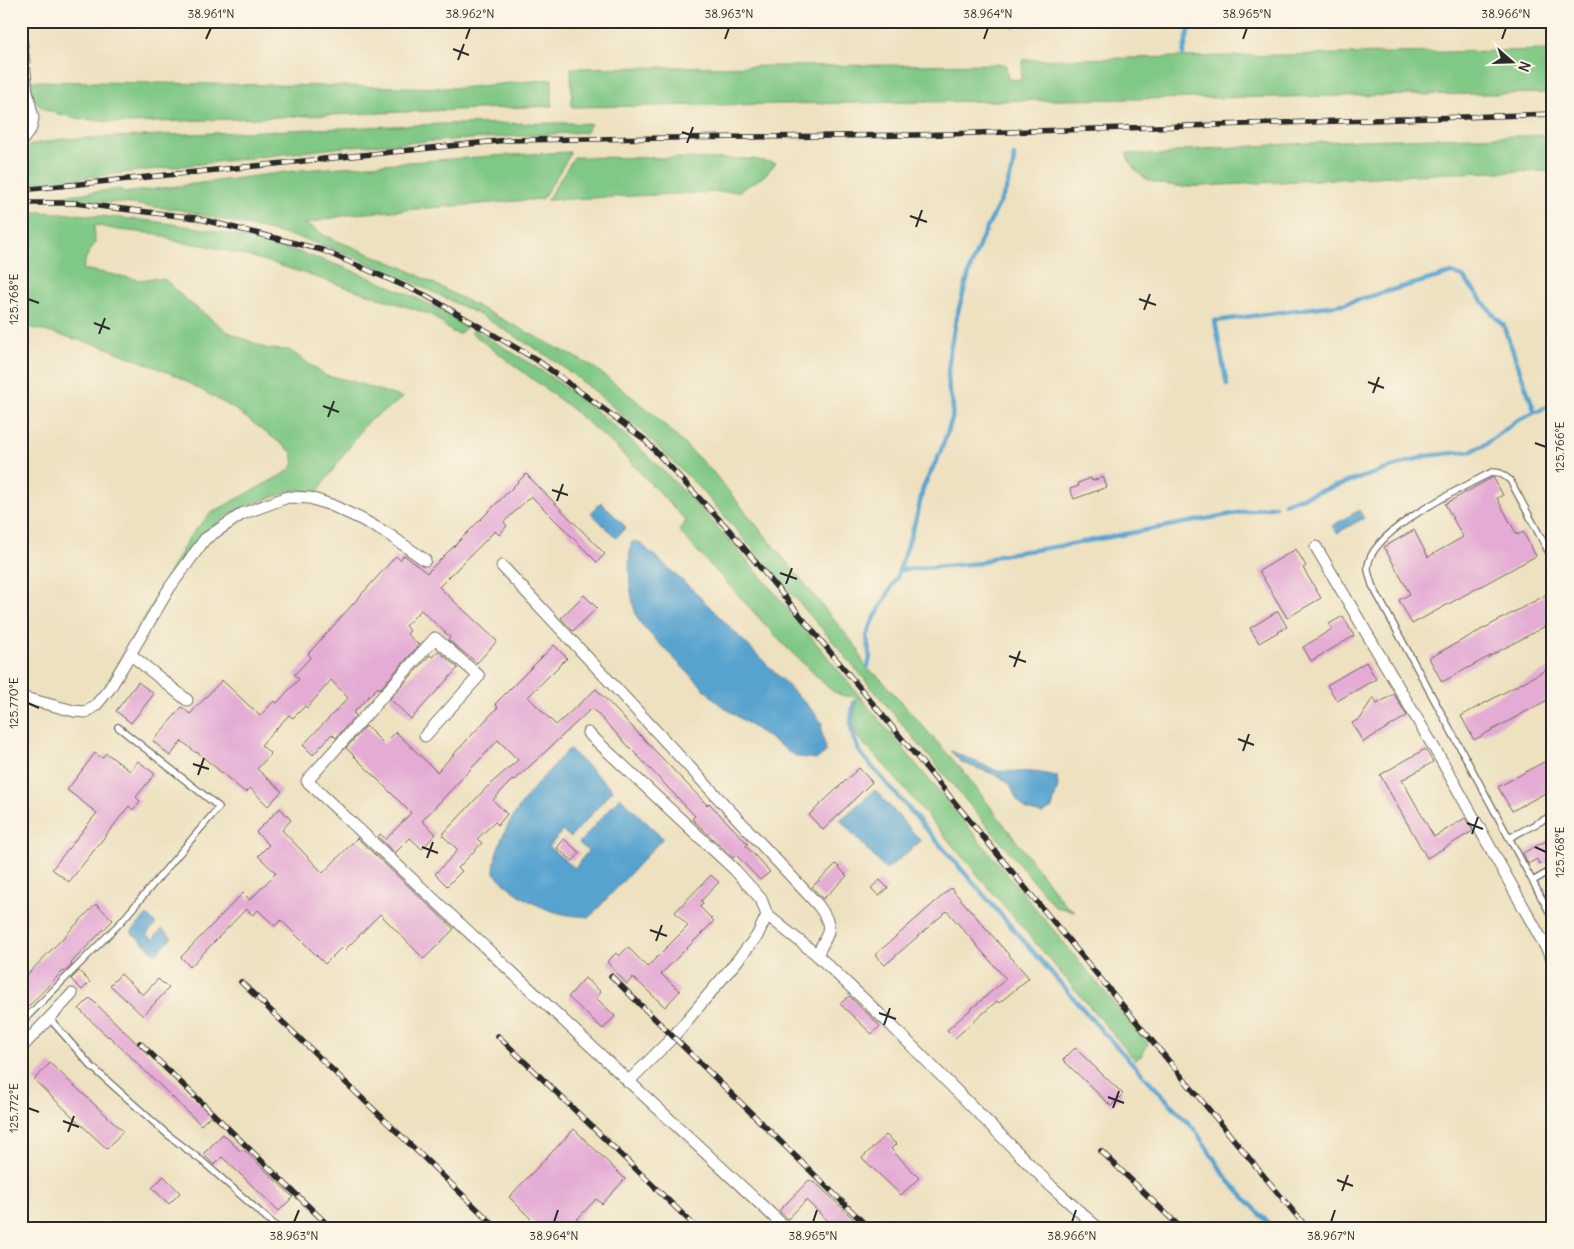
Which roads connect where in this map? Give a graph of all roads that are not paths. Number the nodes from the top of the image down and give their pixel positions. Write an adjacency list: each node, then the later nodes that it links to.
1 (21, 36): 2 (street)
2 (27, 113): 3 (street)
3 (21, 142)
4 (1316, 547): 21 (street)
5 (425, 560): 8 (street)
6 (1553, 560): 15 (lane)
7 (502, 566): 20 (street)
8 (130, 654): 9 (street); 10 (street)
9 (21, 697)
10 (187, 700)
11 (118, 727): 24 (lane)
12 (588, 733): 18 (street)
13 (425, 736): 26 (street)
14 (1553, 815): 15 (lane)
15 (1509, 838): 17 (lane)
16 (1553, 869): 17 (lane)
17 (1533, 881): 19 (lane)
18 (767, 915): 20 (street); 26 (street)
19 (1553, 919)
20 (817, 954): 29 (street)
21 (1553, 960)
22 (72, 994): 23 (street)
23 (50, 1019): 25 (street); 27 (lane)
24 (21, 1023)
25 (21, 1048)
26 (628, 1082): 28 (street)
27 (278, 1228)
28 (786, 1228)
29 (1098, 1228)

